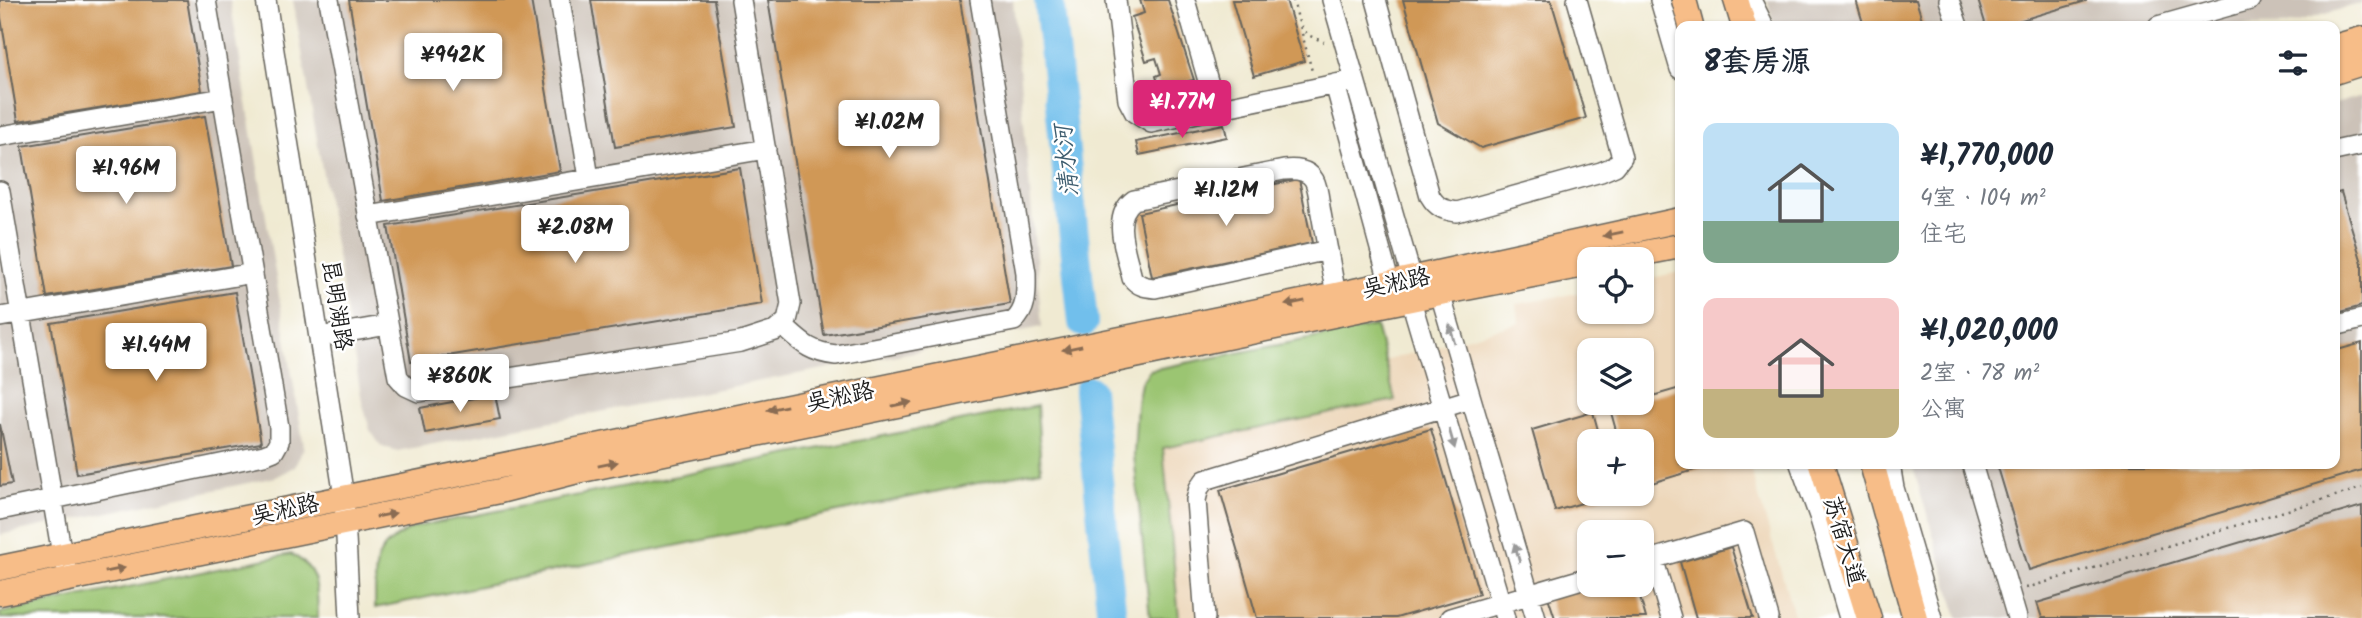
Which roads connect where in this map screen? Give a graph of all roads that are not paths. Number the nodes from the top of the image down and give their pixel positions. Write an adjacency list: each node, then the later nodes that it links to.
1 (206, 0): 30 (street)
2 (266, 0): 53 (street, 昆明湖路)
3 (329, 0): 38 (street)
4 (560, 0): 36 (street)
5 (741, 0): 34 (street)
6 (980, 0): 52 (street)
7 (1116, 0): 31 (street)
8 (1185, 0): 31 (street)
9 (1332, 0): 28 (street)
10 (1376, 0): 11 (street)
11 (1577, 0)
12 (1660, 0): 25 (street)
13 (1684, 0): 18 (main road)
14 (1736, 0): 19 (main road)
15 (1751, 0): 20 (street)
16 (1949, 0): 21 (street)
17 (2250, 0): 22 (street)
18 (1690, 21)
19 (1742, 21)
20 (1762, 21)
21 (1956, 21)
22 (2176, 21)
23 (2362, 39): 24 (main road)
24 (2340, 45)
25 (1675, 52)
26 (2362, 64): 27 (main road)
27 (2340, 70)
28 (1355, 80): 29 (street); 45 (street)
29 (1326, 86): 31 (street); 45 (street)
30 (223, 98): 32 (street); 44 (street)
31 (1216, 109)
32 (0, 136)
33 (2362, 145): 35 (street)
34 (766, 149): 36 (street); 52 (street)
35 (2340, 149)
36 (589, 178): 38 (street)
37 (0, 191): 47 (street)
38 (368, 216): 51 (street)
39 (1675, 221): 45 (main road, 吴淞路, one-way to 45)
40 (1675, 247): 42 (main road)
41 (1328, 250): 41 (street); 46 (street)
42 (1654, 251)
43 (1577, 266): 45 (main road, 吴淞路)
44 (253, 273): 47 (street); 62 (street)
45 (1413, 288): 46 (main road, 吴淞路); 54 (street, one-way to 45); 55 (street); 64 (main road, 吴淞路, one-way to 45)
46 (1336, 295): 61 (main road, 吴淞路, one-way to 61)
47 (21, 314): 48 (street); 62 (street)
48 (0, 317)
49 (2362, 318): 50 (street)
50 (2340, 324)
51 (388, 325): 52 (street); 53 (street)
52 (782, 325)
53 (319, 337): 61 (street, 昆明湖路)
54 (1471, 399): 55 (street); 72 (street, one-way to 54)
55 (1443, 407): 73 (street, one-way to 73); 75 (street)
56 (1802, 469): 80 (street)
57 (1823, 469): 81 (main road, 苏宿大道)
58 (1873, 469): 82 (main road, 苏宿大道)
59 (1891, 469): 83 (street)
60 (1973, 469): 84 (street)
61 (344, 497): 64 (street, 昆明湖路); 65 (main road, 吴淞路)
62 (52, 499): 63 (street); 65 (street)
63 (0, 510)
64 (345, 523): 69 (main road, 吴淞路, one-way to 64); 74 (street, 昆明湖路)
65 (62, 555): 67 (main road, 吴淞路); 69 (street)
66 (1654, 558): 79 (street)
67 (0, 568)
68 (1654, 577): 78 (street)
69 (71, 579): 71 (main road, 吴淞路)
70 (1577, 581): 72 (street)
71 (0, 593)
72 (1529, 595): 73 (street); 77 (street)
73 (1502, 611): 76 (street)
74 (350, 618)
75 (1205, 618)
76 (1450, 618)
77 (1536, 618)
78 (1671, 618)
79 (1769, 618)
80 (1849, 618)
81 (1869, 618)
82 (1915, 618)
83 (1932, 618)
84 (2017, 618)

